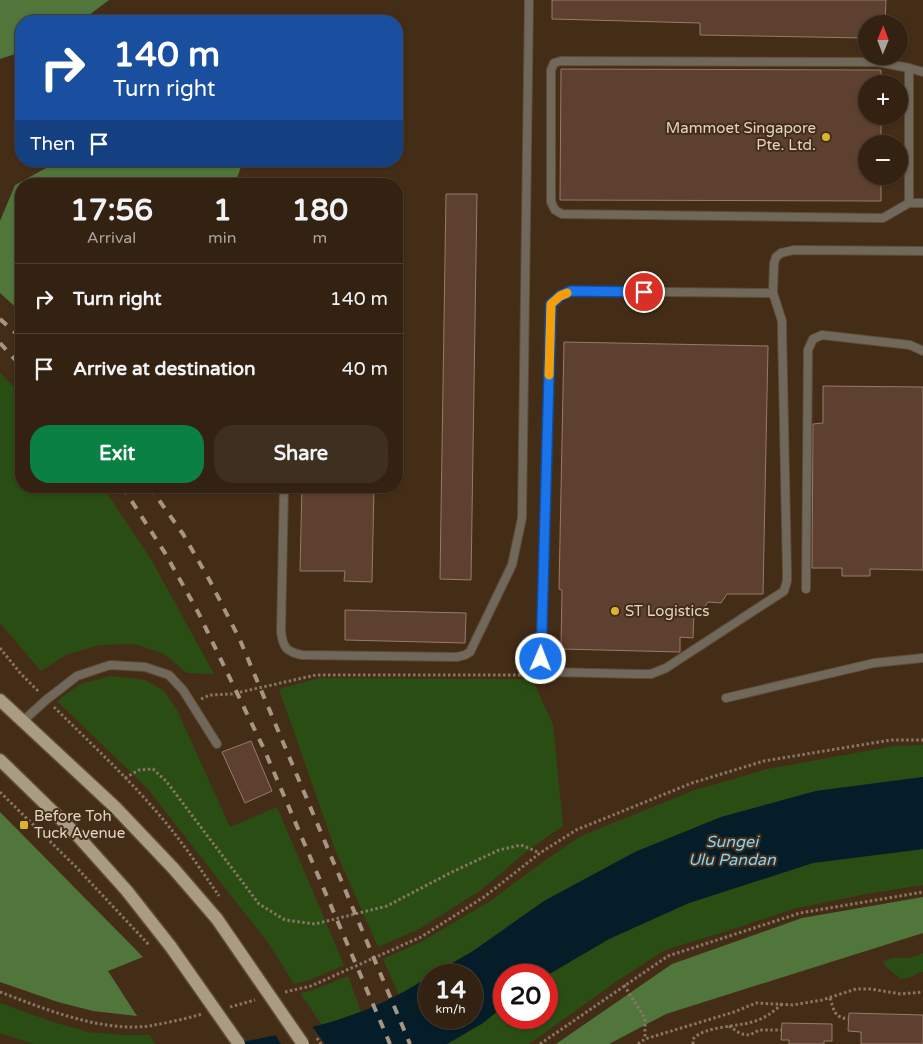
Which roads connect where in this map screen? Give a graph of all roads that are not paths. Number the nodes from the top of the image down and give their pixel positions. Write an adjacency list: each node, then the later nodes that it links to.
1 (529, 0): 9 (lane)
2 (909, 68): 3 (lane); 4 (lane); 4 (lane)
3 (923, 72)
4 (909, 202): 5 (lane)
5 (923, 203)
6 (923, 251): 7 (lane)
7 (772, 293): 7 (lane)
8 (923, 351): 10 (lane)
9 (284, 493)
10 (806, 589)
11 (923, 658): 12 (lane)
12 (726, 698)
13 (0, 700): 14 (main road)
14 (22, 721): 15 (lane); 18 (main road, bridge)
15 (217, 744)
16 (0, 760): 17 (main road, bridge)
17 (239, 1044)
18 (303, 1044)

